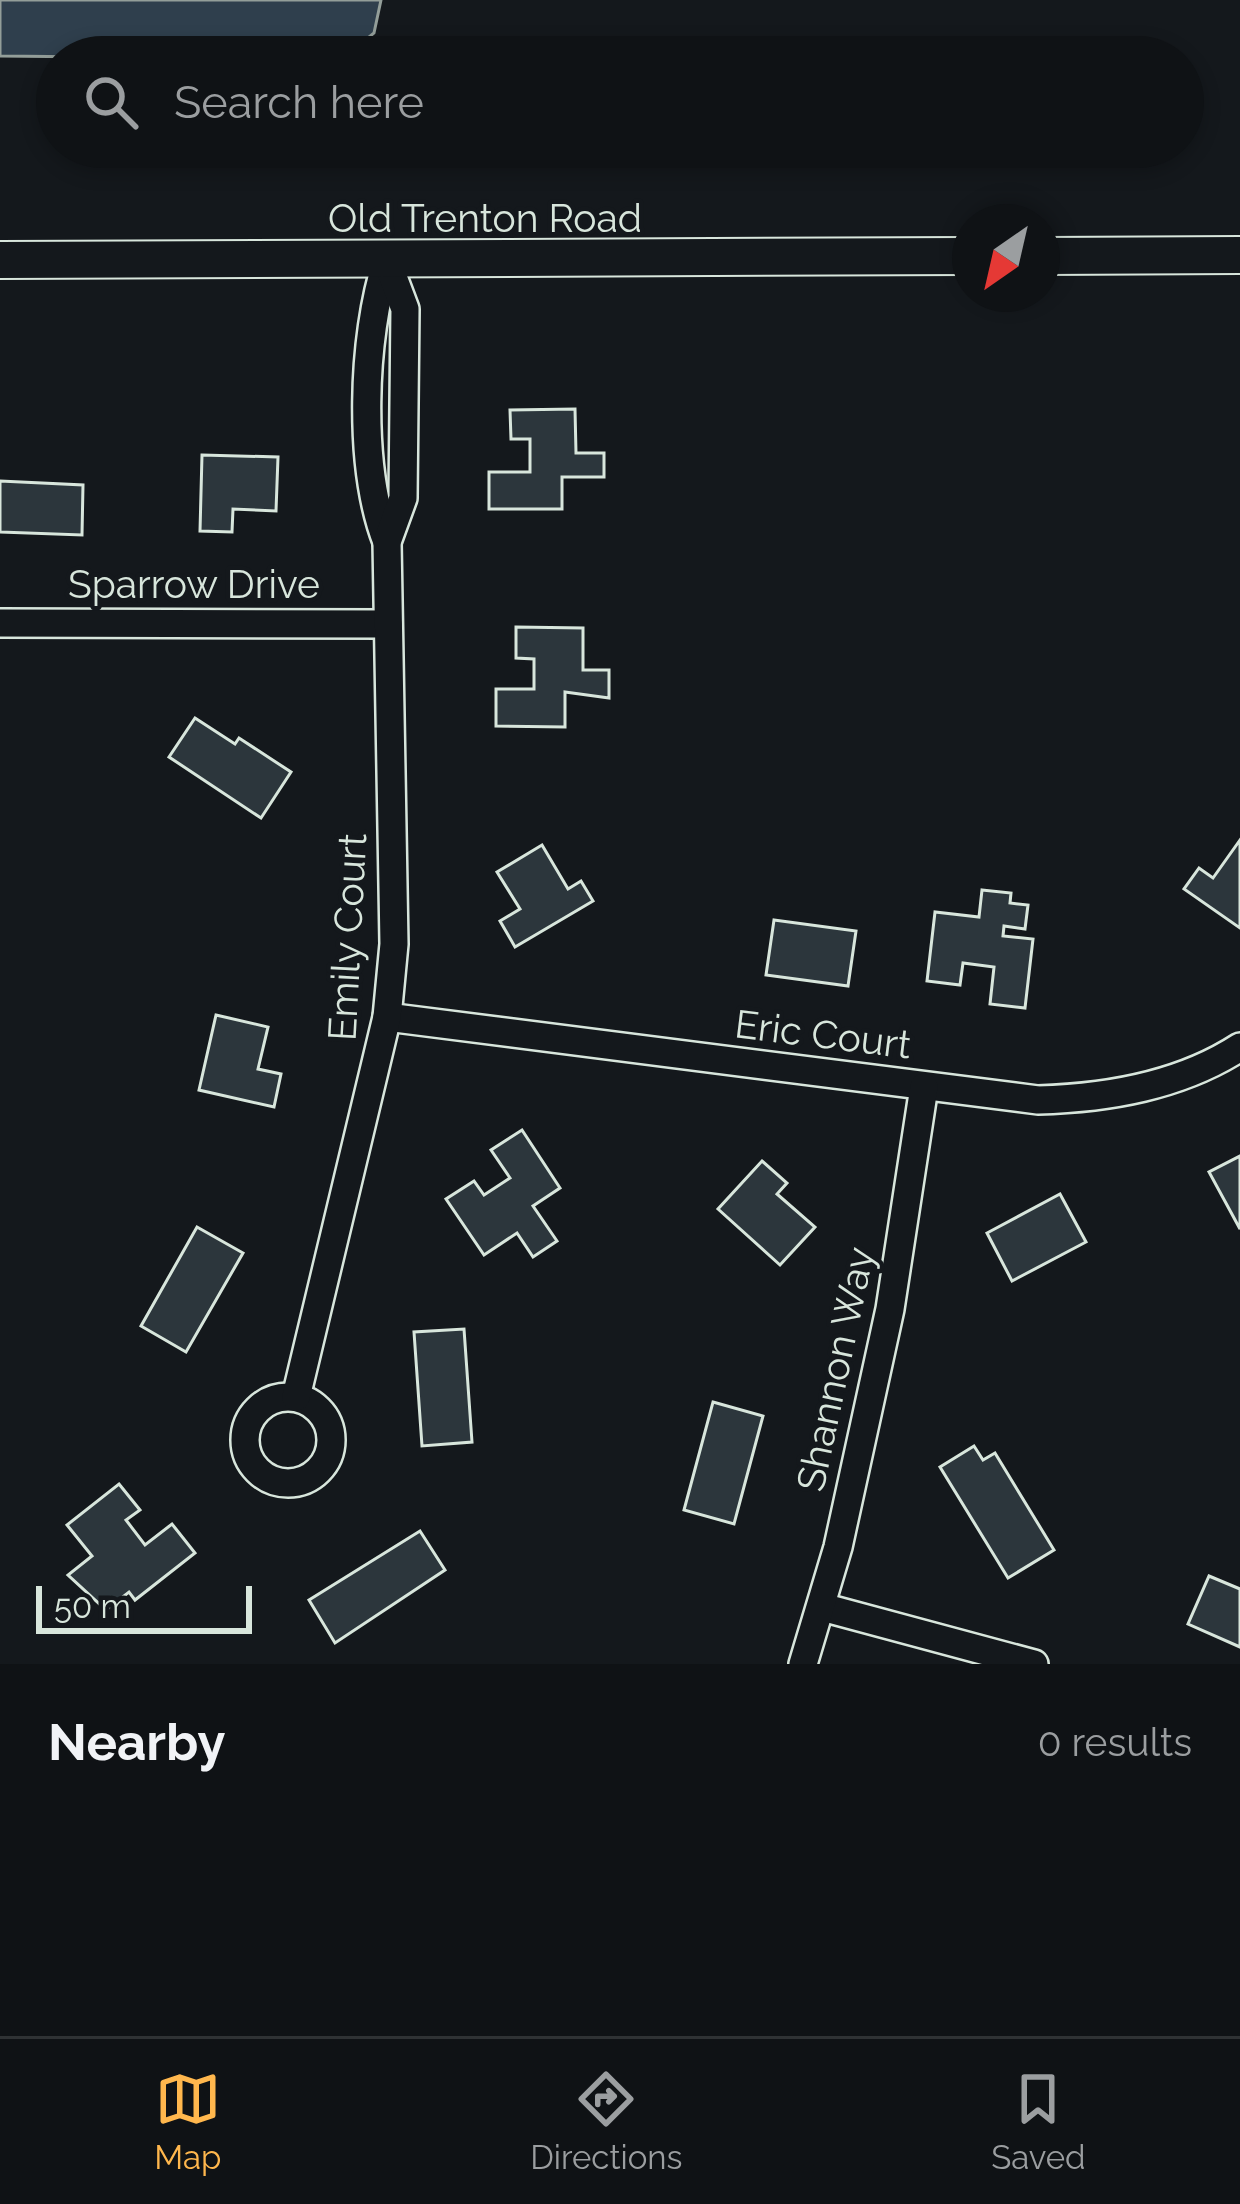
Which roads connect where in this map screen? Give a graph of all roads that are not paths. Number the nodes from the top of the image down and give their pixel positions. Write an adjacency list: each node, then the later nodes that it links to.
1 (952, 256): 5 (main road, Old Trenton Road)
2 (1060, 256): 3 (main road)
3 (1240, 256)
4 (0, 260): 5 (main road, Old Trenton Road)
5 (387, 261): 7 (street, Emily Court)
6 (0, 622): 7 (street, Sparrow Drive)
7 (388, 624): 8 (street, Emily Court)
8 (387, 1017): 10 (street, Eric Court); 11 (street, Emily Court)
9 (1240, 1047): 10 (street, Eric Court)
10 (924, 1087): 12 (street, Shannon Way)
11 (296, 1397)
12 (823, 1607): 13 (street, Shannon Way); 14 (street)
13 (804, 1664)
14 (1034, 1664)

